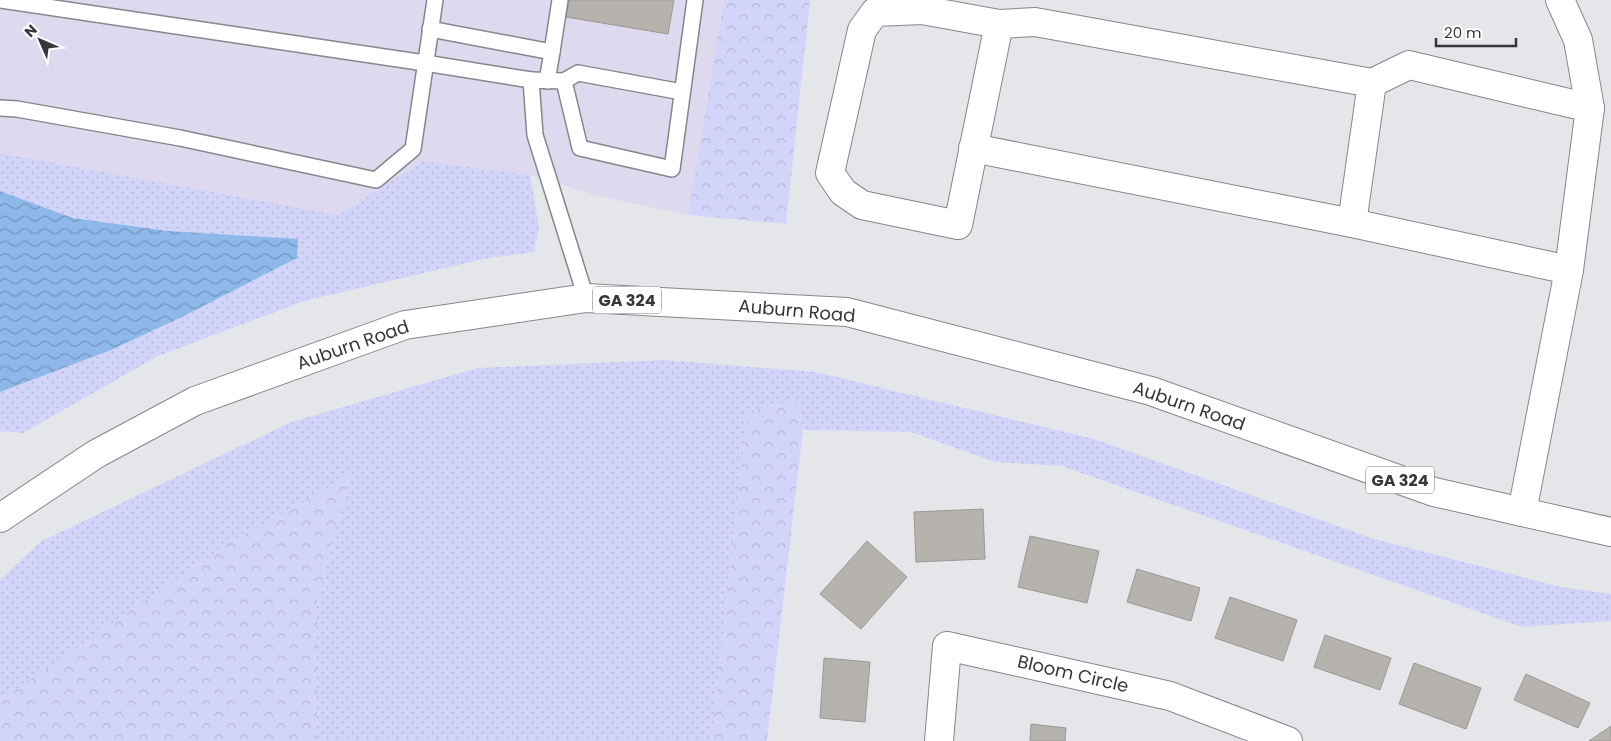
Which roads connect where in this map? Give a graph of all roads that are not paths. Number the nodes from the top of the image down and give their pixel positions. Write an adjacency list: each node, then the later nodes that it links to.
1 (0, 0): 9 (lane)
2 (435, 0): 7 (lane)
3 (560, 0): 8 (lane)
4 (695, 0): 14 (lane)
5 (1560, 0): 16 (street)
6 (999, 24): 13 (street); 17 (street); 17 (street)
7 (430, 29): 8 (lane); 9 (lane)
8 (552, 52): 11 (lane)
9 (425, 63): 10 (lane); 15 (lane)
10 (531, 80): 11 (lane); 20 (lane)
11 (547, 81): 12 (lane)
12 (564, 81): 14 (lane); 14 (lane)
13 (1372, 83): 16 (street); 18 (street)
14 (682, 92)
15 (0, 108)
16 (1590, 108): 19 (street)
17 (974, 148): 18 (street)
18 (1352, 223): 19 (street)
19 (1569, 270): 21 (street)
20 (586, 298): 21 (street, Auburn Road / GA 324); 22 (street, Auburn Road / GA 324)
21 (1522, 512): 23 (street, Auburn Road / GA 324)
22 (0, 518)
23 (1611, 532)
24 (939, 741): 25 (street, Bloom Circle)
25 (1288, 741)

